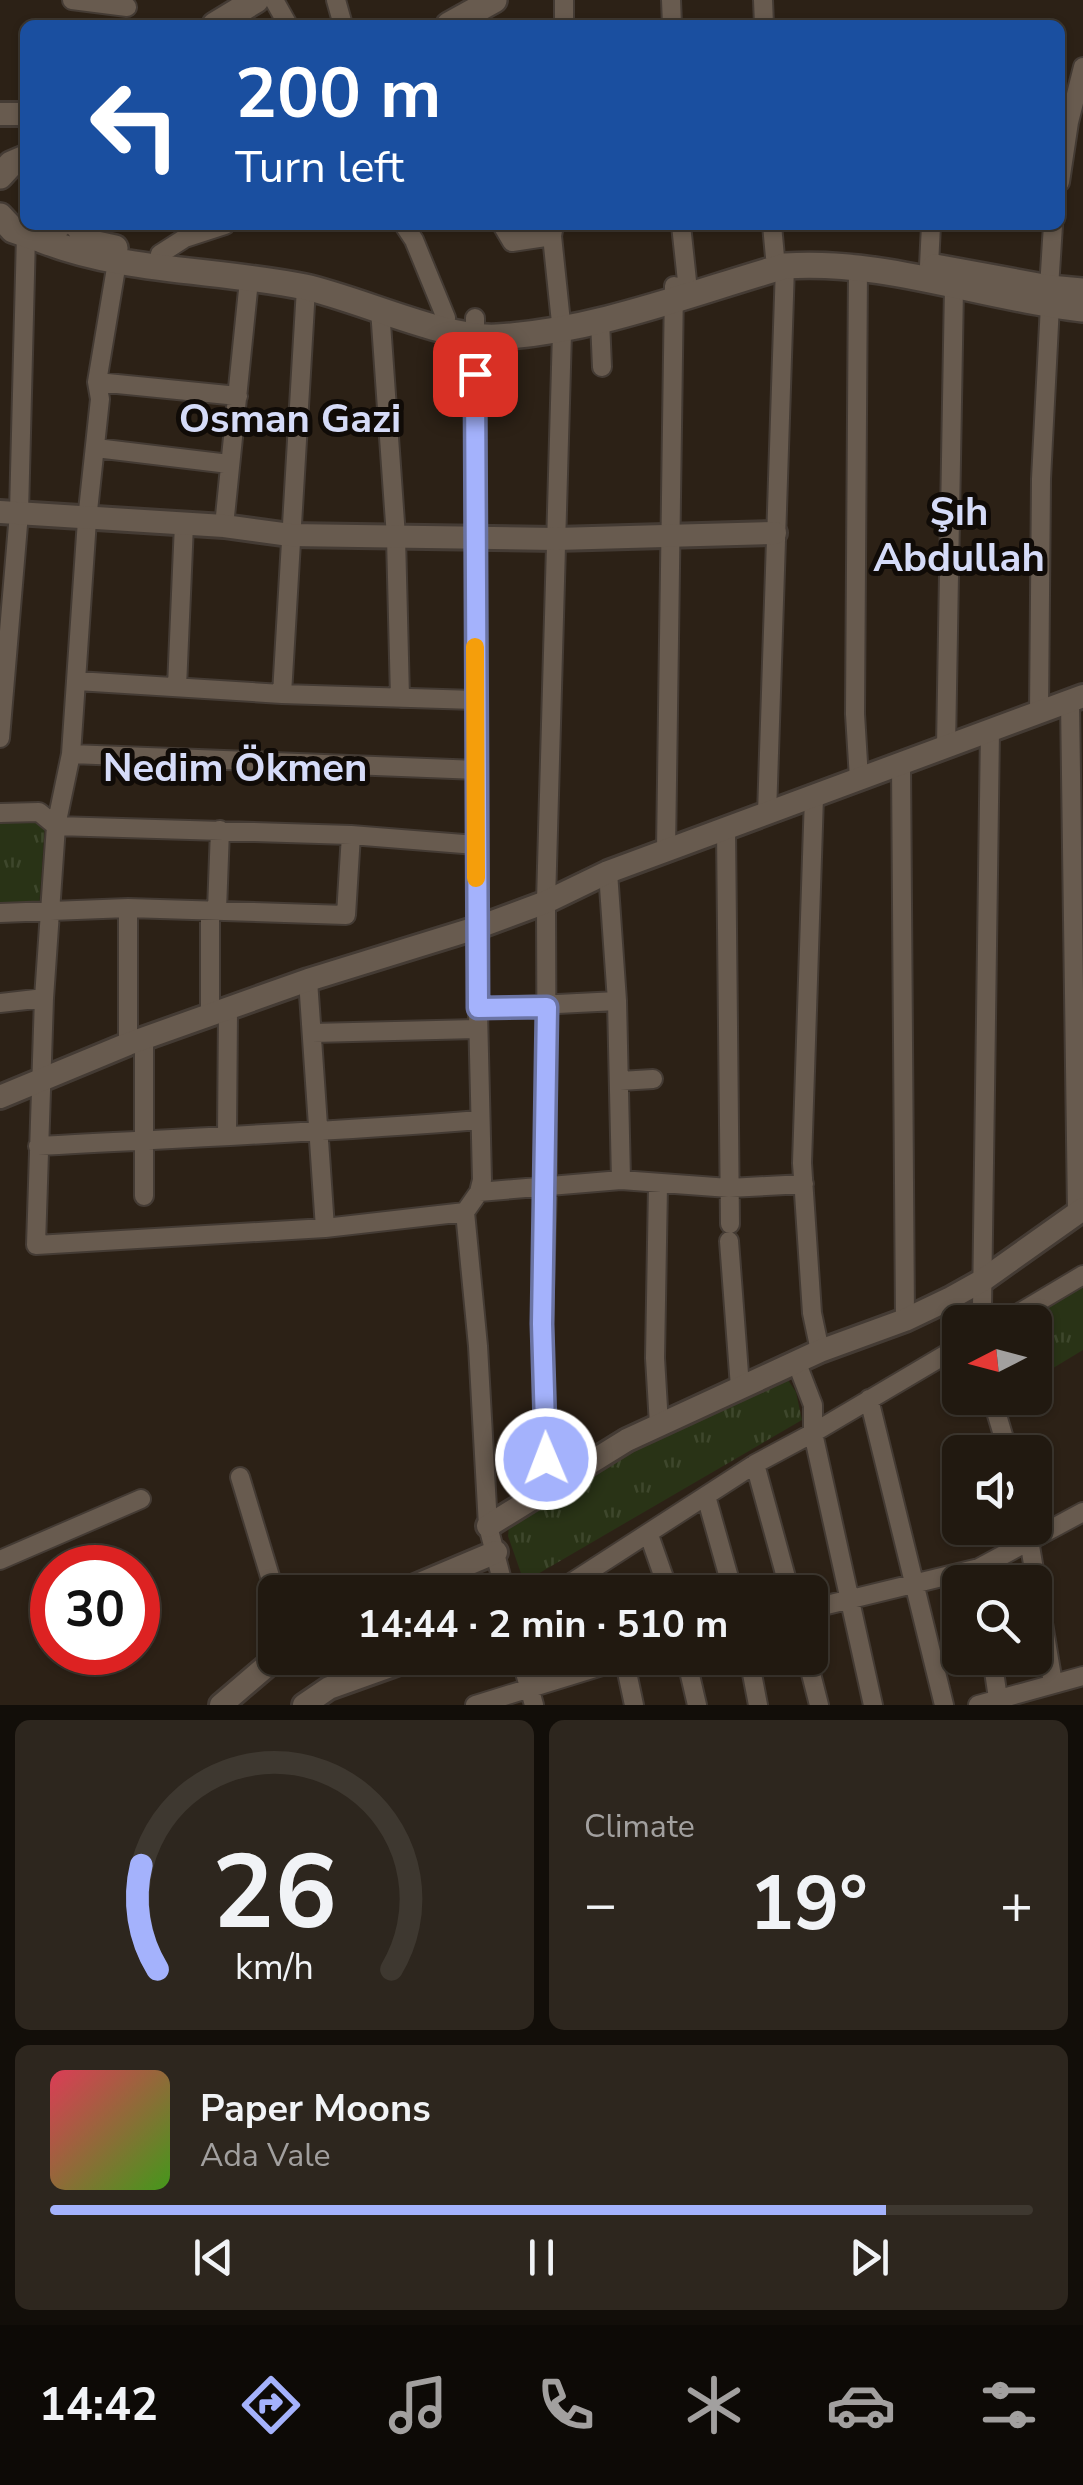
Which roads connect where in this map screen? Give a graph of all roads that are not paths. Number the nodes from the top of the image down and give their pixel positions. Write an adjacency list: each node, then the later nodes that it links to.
1 (72, 0): 4 (street)
2 (256, 0): 5 (main road)
3 (480, 3): 6 (main road)
4 (129, 4)
5 (223, 20)
6 (457, 20)
7 (1083, 67): 8 (street)
8 (1065, 121)
9 (20, 160): 10 (main road)
10 (0, 176)
11 (0, 216): 21 (main road)
12 (81, 230): 23 (main road)
13 (211, 230): 23 (street)
14 (407, 230): 36 (street)
15 (505, 230): 20 (street)
16 (681, 230): 31 (street)
17 (773, 230): 25 (street)
18 (931, 230): 26 (street)
19 (1053, 230): 33 (street)
20 (553, 231): 38 (street)
21 (42, 233): 22 (main road); 24 (main road); 45 (street)
22 (0, 246)
23 (160, 254): 36 (main road)
24 (117, 262): 28 (main road); 41 (street)
25 (780, 262): 26 (main road); 27 (main road); 31 (main road); 49 (street)
26 (929, 266): 33 (main road)
27 (858, 267): 29 (main road); 68 (street)
28 (249, 280): 30 (main road); 42 (street)
29 (954, 286): 33 (main road); 64 (street)
30 (306, 288): 34 (main road); 50 (street)
31 (679, 288): 37 (main road); 38 (main road); 51 (street)
32 (1083, 291): 33 (main road)
33 (1050, 296): 35 (main road); 61 (street)
34 (380, 308): 39 (main road); 52 (street)
35 (1083, 309)
36 (446, 318): 39 (main road)
37 (600, 320): 38 (main road); 40 (street)
38 (560, 324): 39 (main road); 54 (street)
39 (475, 327): 53 (street)
40 (602, 367)
41 (98, 382): 42 (street); 43 (street)
42 (238, 396): 44 (street)
43 (96, 448): 44 (street); 46 (street)
44 (229, 464): 48 (street)
45 (10, 512): 46 (street); 63 (street)
46 (87, 520): 47 (street); 55 (street)
47 (184, 524): 48 (street); 56 (street)
48 (224, 526): 50 (street)
49 (774, 532): 51 (street); 71 (street)
50 (290, 534): 52 (street); 57 (street)
51 (668, 536): 54 (street); 77 (street)
52 (396, 537): 53 (street); 58 (street)
53 (474, 537): 54 (street); 60 (street)
54 (556, 539): 79 (street)
55 (77, 680): 56 (street); 65 (street)
56 (177, 687): 57 (street)
57 (282, 694): 58 (street)
58 (400, 698): 60 (street)
59 (1076, 699): 61 (street); 111 (street)
60 (476, 700): 67 (street)
61 (1039, 713): 62 (street)
62 (990, 730): 64 (street); 115 (street)
63 (0, 738)
64 (946, 747): 66 (street)
65 (72, 754): 67 (street); 72 (street)
66 (902, 764): 68 (street); 118 (street)
67 (478, 770): 76 (street)
68 (859, 779): 69 (street)
69 (814, 796): 71 (street); 105 (street)
70 (0, 813): 72 (street)
71 (767, 814): 73 (street)
72 (56, 826): 74 (street); 81 (street)
73 (726, 829): 77 (street); 108 (street)
74 (220, 830): 75 (street); 82 (street)
75 (350, 836): 76 (street); 82 (street)
76 (476, 845): 84 (street)
77 (666, 851): 78 (street)
78 (608, 872): 79 (street); 87 (street)
79 (546, 902): 84 (street); 89 (street)
80 (128, 908): 81 (street); 82 (street); 94 (street)
81 (51, 910): 83 (street); 86 (street)
82 (214, 910): 91 (street)
83 (0, 913)
84 (476, 928): 85 (street); 90 (street)
85 (308, 980): 91 (street); 93 (street)
86 (44, 998): 88 (street); 95 (street)
87 (617, 1001): 89 (street); 97 (street)
88 (0, 1002)
89 (547, 1007): 90 (street); 107 (street)
90 (478, 1008): 92 (street)
91 (219, 1012): 94 (street); 101 (street)
92 (478, 1029): 93 (street); 99 (street)
93 (312, 1032): 100 (street)
94 (136, 1042): 95 (street); 102 (street)
95 (41, 1080): 98 (street); 103 (street)
96 (653, 1080): 97 (street)
97 (620, 1081): 104 (street)
98 (0, 1097)
99 (479, 1120): 100 (street); 109 (street)
100 (321, 1133): 101 (street); 113 (street)
101 (228, 1134): 102 (street)
102 (146, 1140): 103 (street); 110 (street)
103 (38, 1146): 113 (street)
104 (621, 1180): 106 (street); 107 (street)
105 (804, 1184): 108 (street); 119 (street)
106 (658, 1185): 108 (street); 124 (street)
107 (546, 1186): 109 (street); 128 (street)
108 (729, 1188): 122 (street)
109 (479, 1192): 112 (street)
110 (144, 1196)
111 (1080, 1211): 115 (street)
112 (465, 1212): 113 (street); 133 (street)
113 (325, 1228)
114 (1083, 1275): 117 (street)
115 (983, 1280): 116 (street); 118 (street)
116 (982, 1305)
117 (1033, 1305)
118 (905, 1320): 119 (street)
119 (820, 1351): 121 (street)
120 (942, 1357): 123 (street)
121 (796, 1361): 122 (street); 125 (street)
122 (740, 1388): 124 (street)
123 (870, 1399): 125 (street); 148 (street)
124 (658, 1425): 128 (street)
125 (813, 1433): 126 (street); 149 (street)
126 (754, 1464): 129 (street); 146 (street)
127 (240, 1476): 140 (street)
128 (547, 1492): 133 (street)
129 (706, 1496): 134 (street); 145 (street)
130 (141, 1499): 138 (street)
131 (1083, 1512): 132 (street)
132 (1052, 1525)
133 (488, 1526): 137 (street)
134 (649, 1535): 143 (street); 144 (street)
135 (1016, 1545): 139 (street)
136 (1030, 1545): 160 (street)
137 (496, 1552): 141 (street); 142 (street)
138 (0, 1560)
139 (992, 1565)
140 (270, 1575)
141 (441, 1575)
142 (501, 1575)
143 (584, 1575)
144 (663, 1575)
145 (728, 1575)
146 (785, 1575)
147 (942, 1579): 148 (street)
148 (916, 1582): 149 (street); 171 (street)
149 (850, 1598): 150 (street); 170 (street)
150 (828, 1604)
151 (258, 1673): 163 (street)
152 (365, 1675): 164 (street)
153 (584, 1675): 161 (street)
154 (629, 1675): 166 (street)
155 (690, 1675): 167 (street)
156 (752, 1675): 168 (street)
157 (810, 1675): 169 (street)
158 (994, 1675): 162 (street)
159 (1083, 1676): 160 (street)
160 (1054, 1683): 162 (street)
161 (532, 1696): 165 (street)
162 (998, 1703): 172 (street)
163 (221, 1705)
164 (304, 1705)
165 (475, 1705)
166 (634, 1705)
167 (697, 1705)
168 (758, 1705)
169 (818, 1705)
170 (873, 1705)
171 (944, 1705)
172 (978, 1705)

